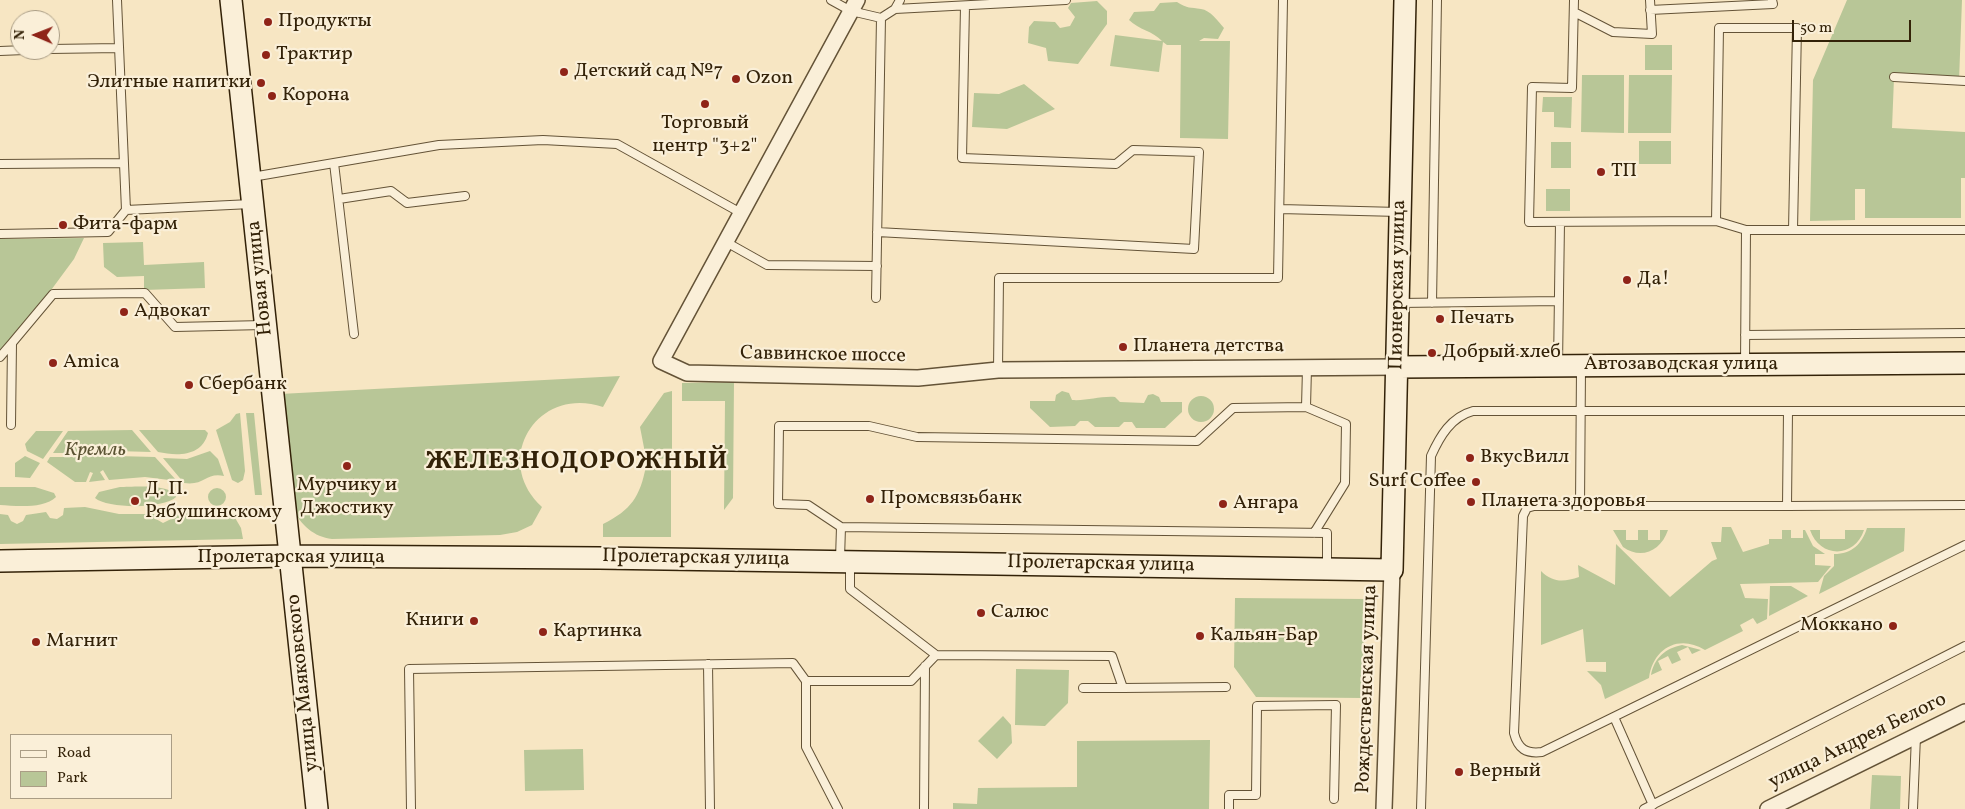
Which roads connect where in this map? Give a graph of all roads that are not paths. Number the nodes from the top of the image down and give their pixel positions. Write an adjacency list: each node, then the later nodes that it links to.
1 (117, 0): 18 (lane)
2 (231, 0): 25 (main road, Новая улица)
3 (831, 0): 12 (lane)
4 (900, 0): 14 (lane)
5 (1066, 0): 13 (lane)
6 (1284, 0): 30 (lane)
7 (1405, 0): 31 (main road, Пионерская улица)
8 (1437, 0): 45 (lane)
9 (1574, 0): 16 (lane)
10 (1650, 0): 15 (lane)
11 (1772, 0): 15 (lane)
12 (854, 5): 17 (lane); 32 (street, Саввинское шоссе)
13 (964, 6): 14 (lane); 38 (lane)
14 (895, 9): 17 (lane)
15 (1650, 10): 16 (lane)
16 (1574, 12): 34 (lane)
17 (881, 18): 38 (lane)
18 (119, 48): 19 (lane); 22 (lane)
19 (60, 50)
20 (1894, 78): 21 (lane)
21 (1965, 81)
22 (124, 163): 24 (lane); 29 (lane)
23 (334, 163): 25 (lane); 27 (lane); 32 (lane)
24 (0, 164)
25 (250, 177): 28 (main road, Новая улица)
26 (464, 196): 27 (lane)
27 (339, 200): 48 (lane)
28 (253, 204): 29 (lane); 46 (main road, Новая улица)
29 (126, 210): 39 (lane)
30 (1280, 210): 31 (lane); 58 (lane)
31 (1401, 212): 44 (main road, Пионерская улица)
32 (741, 213): 40 (street, Саввинское шоссе)
33 (1716, 221): 34 (lane); 35 (lane); 36 (lane)
34 (1560, 222): 43 (lane)
35 (1746, 230): 36 (lane); 49 (lane)
36 (1793, 230): 37 (lane)
37 (1965, 230)
38 (878, 232): 41 (lane)
39 (0, 234)
40 (726, 242): 41 (lane); 58 (street, Саввинское шоссе)
41 (877, 266): 42 (lane)
42 (876, 298)
43 (1559, 300): 45 (lane); 54 (lane)
44 (1399, 303): 45 (lane); 56 (main road, Пионерская улица)
45 (1432, 303)
46 (266, 325): 50 (lane); 70 (main road, Новая улица)
47 (1965, 333): 49 (lane)
48 (354, 334)
49 (1745, 335): 53 (lane)
50 (12, 343): 51 (lane); 63 (lane)
51 (0, 357)
52 (1965, 364): 53 (main road, Автозаводская улица)
53 (1746, 365): 55 (main road, Автозаводская улица)
54 (1558, 366): 55 (main road, Автозаводская улица); 56 (main road, Автозаводская улица)
55 (1581, 366): 60 (lane)
56 (1398, 367): 57 (street, Саввинское шоссе); 74 (main road, Пионерская улица)
57 (1307, 368): 58 (street, Саввинское шоссе); 59 (lane)
58 (998, 370)
59 (1306, 407): 67 (lane); 68 (lane)
60 (1581, 411): 61 (lane); 65 (lane); 96 (lane)
61 (1788, 411): 62 (lane); 66 (lane)
62 (1965, 411)
63 (11, 425)
64 (1965, 505): 66 (lane)
65 (1580, 506): 66 (lane); 84 (lane)
66 (1787, 506)
67 (841, 527): 68 (lane); 72 (lane)
68 (1314, 533): 73 (lane)
69 (1965, 545): 84 (lane)
70 (290, 556): 71 (main road, Пролетарская улица); 72 (main road, Пролетарская улица); 89 (main road, улица Маяковского)
71 (0, 561)
72 (845, 561): 73 (main road, Пролетарская улица); 76 (lane)
73 (1327, 569): 74 (main road, Пролетарская улица)
74 (1392, 570): 95 (street, Рождественская улица)
75 (1965, 646): 87 (lane)
76 (936, 655): 78 (lane); 82 (lane)
77 (708, 664): 79 (lane); 90 (lane); 91 (lane)
78 (925, 666): 79 (lane); 93 (lane)
79 (806, 681): 92 (lane)
80 (1226, 686): 82 (lane)
81 (1083, 688): 82 (lane)
82 (1123, 688)
83 (1965, 712): 85 (street, улица Андрея Белого)
84 (1614, 717): 87 (lane)
85 (1916, 736): 88 (street, улица Андрея Белого); 98 (lane)
86 (1334, 799): 94 (lane)
87 (1652, 805): 97 (lane)
88 (1770, 808)
89 (317, 809)
90 (411, 809)
91 (710, 809)
92 (838, 809)
93 (924, 809)
94 (1229, 809)
95 (1384, 809)
96 (1421, 809)
97 (1644, 809)
98 (1913, 809)

